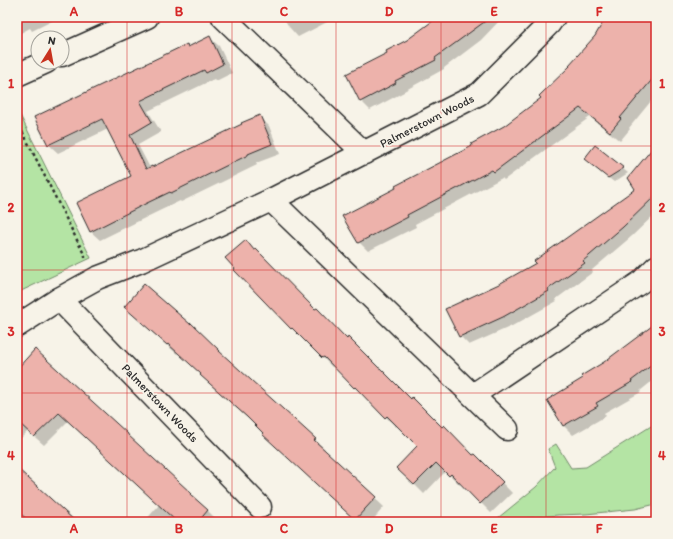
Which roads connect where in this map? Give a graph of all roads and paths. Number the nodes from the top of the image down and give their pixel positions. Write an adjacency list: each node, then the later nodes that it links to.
1 (147, 17): 4 (street)
2 (223, 17): 8 (street)
3 (554, 17): 8 (street, Palmerstown Woods)
4 (70, 51)
5 (30, 69): 6 (street)
6 (17, 75)
7 (17, 121): 10 (path)
8 (364, 153): 9 (street, Palmerstown Woods)
9 (271, 200): 12 (street, Palmerstown Woods); 14 (street)
10 (89, 263)
11 (656, 267): 14 (street)
12 (60, 299): 13 (street, Palmerstown Woods); 16 (street, Palmerstown Woods)
13 (17, 326)
14 (473, 395): 15 (street)
15 (507, 428)
16 (260, 507)

